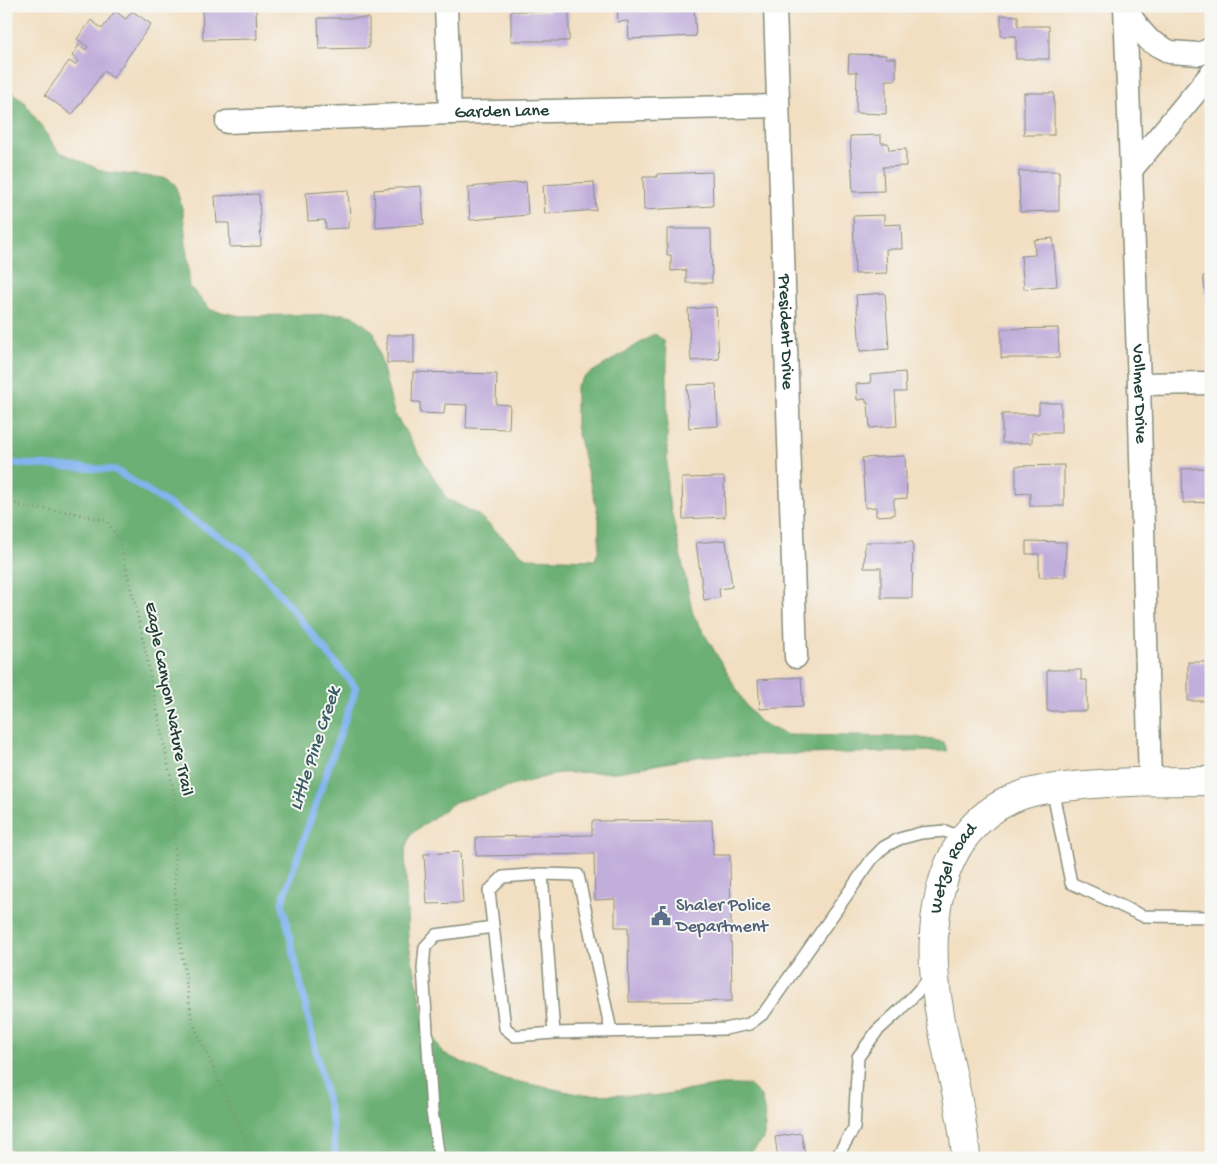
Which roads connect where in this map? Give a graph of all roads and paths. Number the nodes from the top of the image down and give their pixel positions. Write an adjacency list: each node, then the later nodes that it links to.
1 (446, 6): 7 (street)
2 (775, 6): 6 (street, President Drive)
3 (1126, 8): 4 (street); 9 (street, Vollmer Drive)
4 (1211, 49)
5 (1211, 74): 9 (street)
6 (778, 106): 7 (street, Garden Lane); 13 (street, President Drive)
7 (450, 113): 8 (street, Garden Lane)
8 (227, 122)
9 (1130, 170): 11 (street, Vollmer Drive)
10 (1211, 383): 11 (street)
11 (1139, 384): 14 (street, Vollmer Drive)
12 (6, 501): 24 (path, Eagle Canyon Nature Trail)
13 (796, 657)
14 (1150, 781): 15 (street, Wetzel Road); 16 (street, Wetzel Road)
15 (1211, 781)
16 (1052, 788): 17 (street, Wetzel Road); 19 (lane)
17 (963, 839): 21 (street, Wetzel Road); 22 (lane)
18 (542, 874): 20 (lane); 22 (lane); 23 (lane)
19 (1211, 917)
20 (493, 927): 23 (lane); 25 (lane)
21 (934, 972): 26 (lane); 27 (street, Wetzel Road)
22 (611, 1031): 23 (lane)
23 (554, 1032)
24 (250, 1158)
25 (439, 1158)
26 (836, 1158)
27 (966, 1158)

